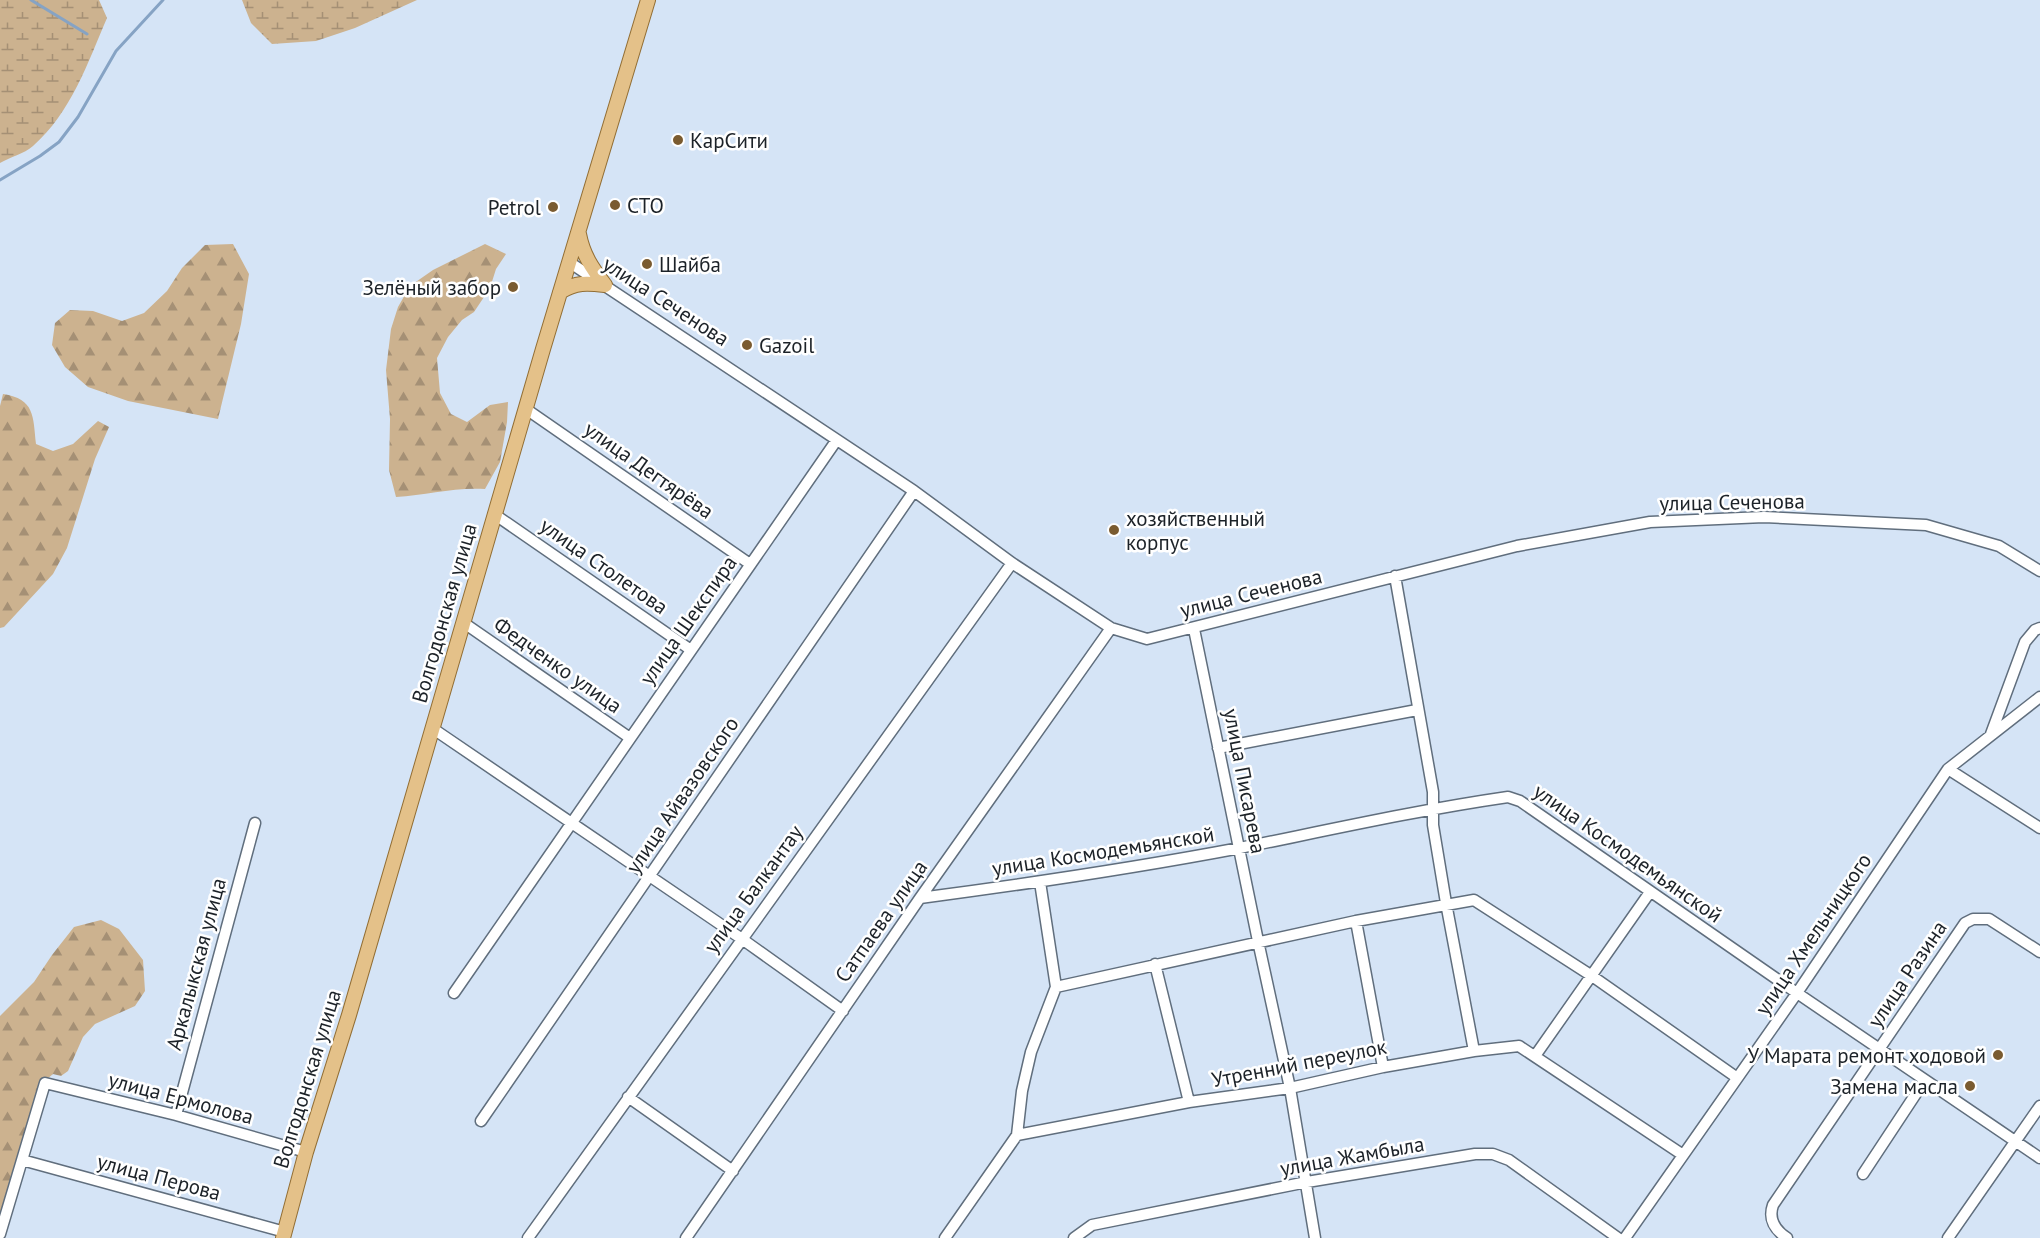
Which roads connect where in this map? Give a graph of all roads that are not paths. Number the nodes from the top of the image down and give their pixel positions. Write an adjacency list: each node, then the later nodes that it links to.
1 (648, 0): 2 (main road, Волгодонская улица)
2 (578, 230): 3 (main road, Волгодонская улица); 4 (main road)
3 (569, 262): 4 (street, улица Сеченова); 5 (main road, Волгодонская улица)
4 (605, 285): 5 (main road); 7 (street, улица Сеченова)
5 (560, 292): 6 (main road, Волгодонская улица)
6 (526, 409): 9 (main road, Волгодонская улица); 11 (street, улица Дегтярёва)
7 (836, 441): 8 (street, улица Сеченова); 11 (street, улица Шекспира)
8 (914, 491): 10 (street, улица Сеченова); 31 (street, улица Айвазовского)
9 (494, 514): 14 (main road, Волгодонская улица); 18 (street, улица Столетова)
10 (1012, 563): 15 (street, улица Сеченова); 37 (street, улица Балкантау)
11 (750, 564): 18 (street, улица Шекспира)
12 (2040, 572): 13 (street, улица Сеченова)
13 (1395, 576): 17 (street, улица Сеченова); 20 (street)
14 (464, 623): 21 (main road, Волгодонская улица); 23 (street, Федченко улица)
15 (1111, 628): 17 (street, улица Сеченова); 34 (street, Сатпаева улица)
16 (2040, 628): 22 (street)
17 (1194, 629): 24 (street, улица Писарева)
18 (691, 650): 23 (street, улица Шекспира)
19 (2040, 697): 22 (street, улица Хмельницкого)
20 (1417, 710): 24 (street); 26 (street)
21 (432, 728): 27 (street); 60 (main road, Волгодонская улица)
22 (1989, 737): 25 (street, улица Хмельницкого)
23 (630, 738): 27 (street, улица Шекспира)
24 (1218, 748): 30 (street, улица Писарева)
25 (1948, 769): 29 (street); 44 (street, улица Хмельницкого)
26 (1434, 808): 30 (street, улица Космодемьянской); 33 (street, улица Космодемьянской); 35 (street)
27 (572, 822): 31 (street); 43 (street, улица Шекспира)
28 (255, 823): 56 (street, Аркалыкская улица)
29 (2040, 828)
30 (1238, 848): 32 (street, улица Космодемьянской); 38 (street, улица Писарева)
31 (650, 876): 37 (street); 57 (street, улица Айвазовского)
32 (1040, 882): 34 (street, улица Космодемьянской); 42 (street)
33 (1650, 892): 41 (street); 44 (street, улица Космодемьянской)
34 (920, 898): 45 (street, Сатпаева улица)
35 (1446, 903): 36 (street); 41 (street); 47 (street)
36 (1356, 921): 38 (street); 49 (street)
37 (742, 939): 45 (street); 53 (street, улица Балкантау)
38 (1258, 941): 40 (street); 52 (street, улица Писарева)
39 (2040, 952): 46 (street, улица Разина)
40 (1155, 964): 42 (street); 54 (street)
41 (1592, 976): 48 (street); 50 (street)
42 (1056, 987): 58 (street)
43 (454, 993)
44 (1797, 993): 46 (street, улица Космодемьянской); 50 (street, улица Хмельницкого)
45 (843, 1011): 64 (street, Сатпаева улица)
46 (1879, 1049): 51 (street, улица Космодемьянской); 76 (street, улица Разина)
47 (1474, 1051): 48 (street, Утренний переулок); 49 (street, Утренний переулок)
48 (1534, 1056): 61 (street, Утренний переулок)
49 (1383, 1067): 52 (street, Утренний переулок)
50 (1736, 1077): 61 (street, улица Хмельницкого)
51 (1925, 1080): 59 (street, улица Космодемьянской); 65 (street)
52 (1290, 1088): 54 (street, Утренний переулок); 66 (street, улица Писарева)
53 (628, 1097): 64 (street); 69 (street, улица Балкантау)
54 (1189, 1102): 58 (street, Утренний переулок)
55 (2040, 1106): 59 (street)
56 (176, 1115): 60 (street, улица Ермолова); 63 (street, улица Ермолова)
57 (481, 1121)
58 (1017, 1135): 71 (street)
59 (2016, 1141): 62 (street, улица Космодемьянской); 77 (street)
60 (306, 1152): 68 (main road, Волгодонская улица)
61 (1683, 1155): 75 (street, улица Хмельницкого)
62 (2040, 1158)
63 (22, 1160): 67 (street); 68 (street, улица Перова)
64 (733, 1171): 70 (street, Сатпаева улица)
65 (1863, 1174)
66 (1307, 1182): 72 (street, улица Жамбыла); 73 (street, улица Писарева); 74 (street, улица Жамбыла)
67 (0, 1234)
68 (284, 1235)
69 (528, 1238)
70 (686, 1238)
71 (945, 1238)
72 (1074, 1238)
73 (1315, 1238)
74 (1618, 1238)
75 (1625, 1238)
76 (1786, 1238)
77 (1948, 1238)

